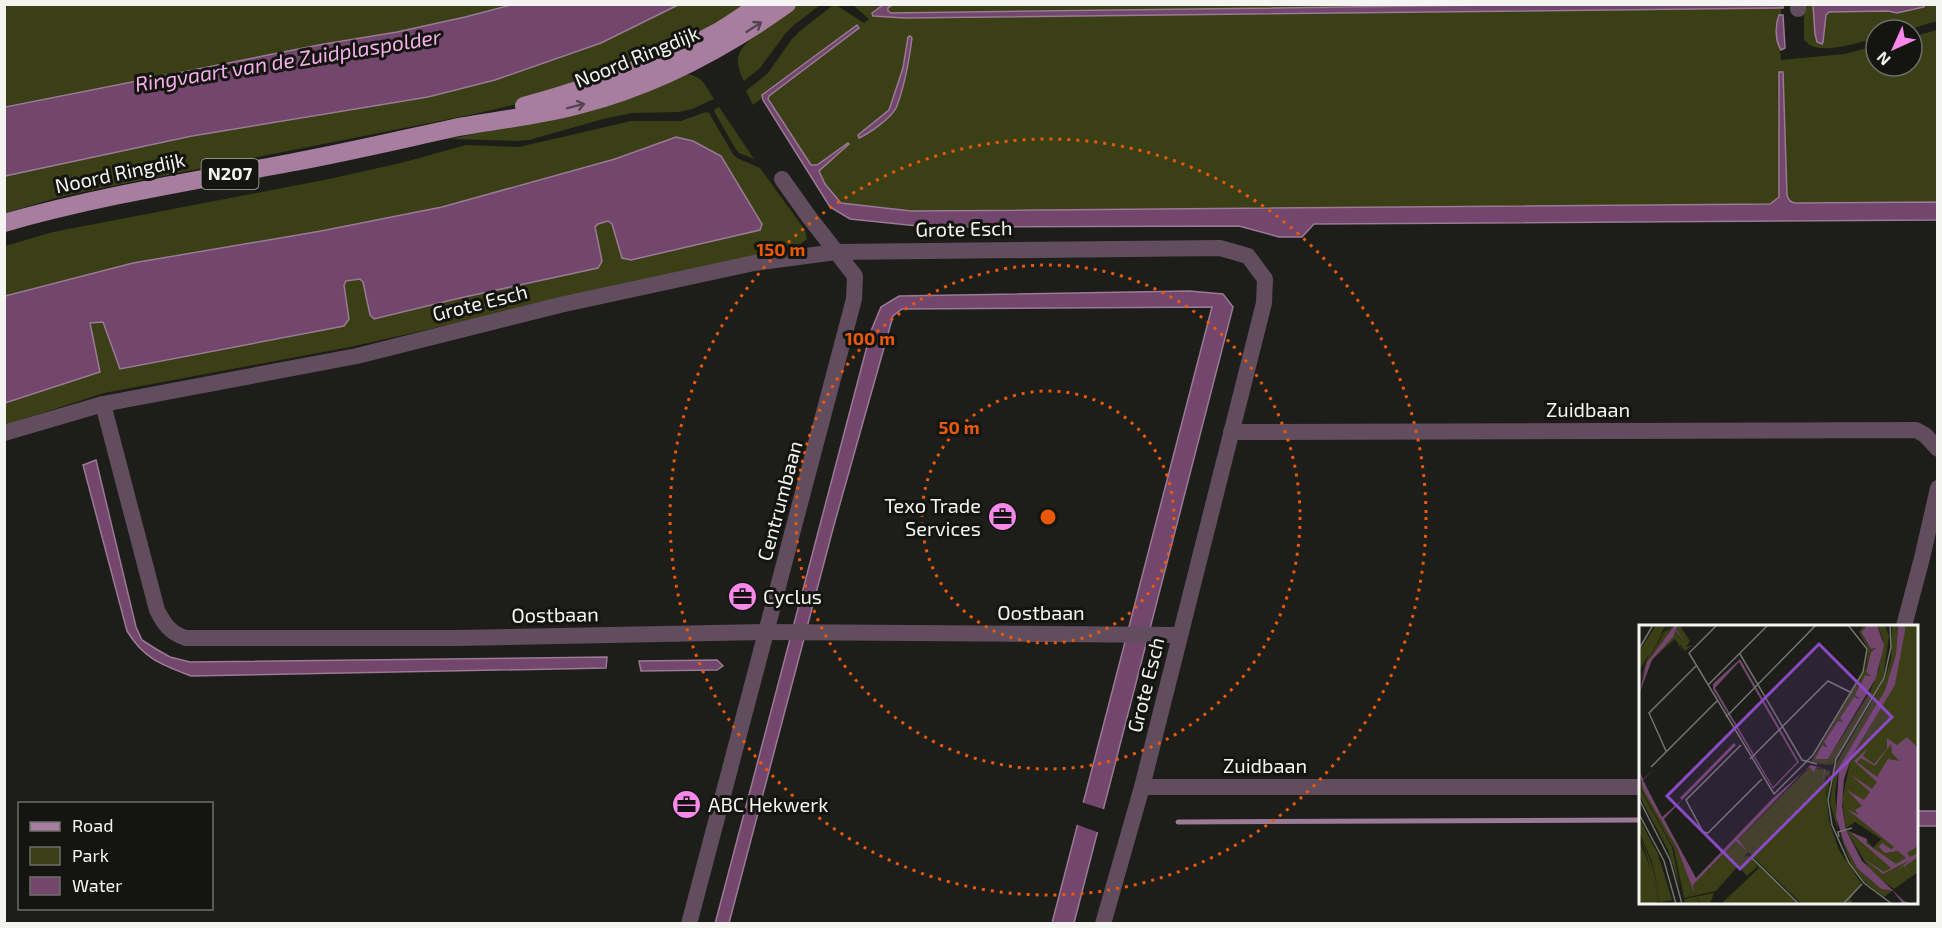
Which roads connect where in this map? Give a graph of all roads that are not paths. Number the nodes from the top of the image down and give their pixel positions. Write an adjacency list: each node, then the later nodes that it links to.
1 (760, 4): 3 (main road, Noord Ringdijk / N207)
2 (787, 4): 3 (main road, Noord Ringdijk / N207, one-way to 2)
3 (457, 128): 5 (main road, Noord Ringdijk / N207)
4 (782, 179): 6 (street, Centrumbaan)
5 (4, 223)
6 (836, 252): 7 (street, Grote Esch); 8 (street, Grote Esch); 13 (street, Centrumbaan)
7 (103, 404): 9 (street, Grote Esch); 13 (street, Oostbaan)
8 (1231, 432): 10 (street, Zuidbaan); 14 (street, Grote Esch)
9 (4, 433)
10 (1938, 449)
11 (1938, 488): 12 (street)
12 (1905, 625)
13 (767, 632): 14 (street, Oostbaan); 17 (street, Centrumbaan)
14 (1180, 635): 15 (street, Grote Esch)
15 (1142, 787): 16 (street, Zuidbaan); 18 (street, Grote Esch)
16 (1639, 787)
17 (689, 924)
18 (1103, 924)

